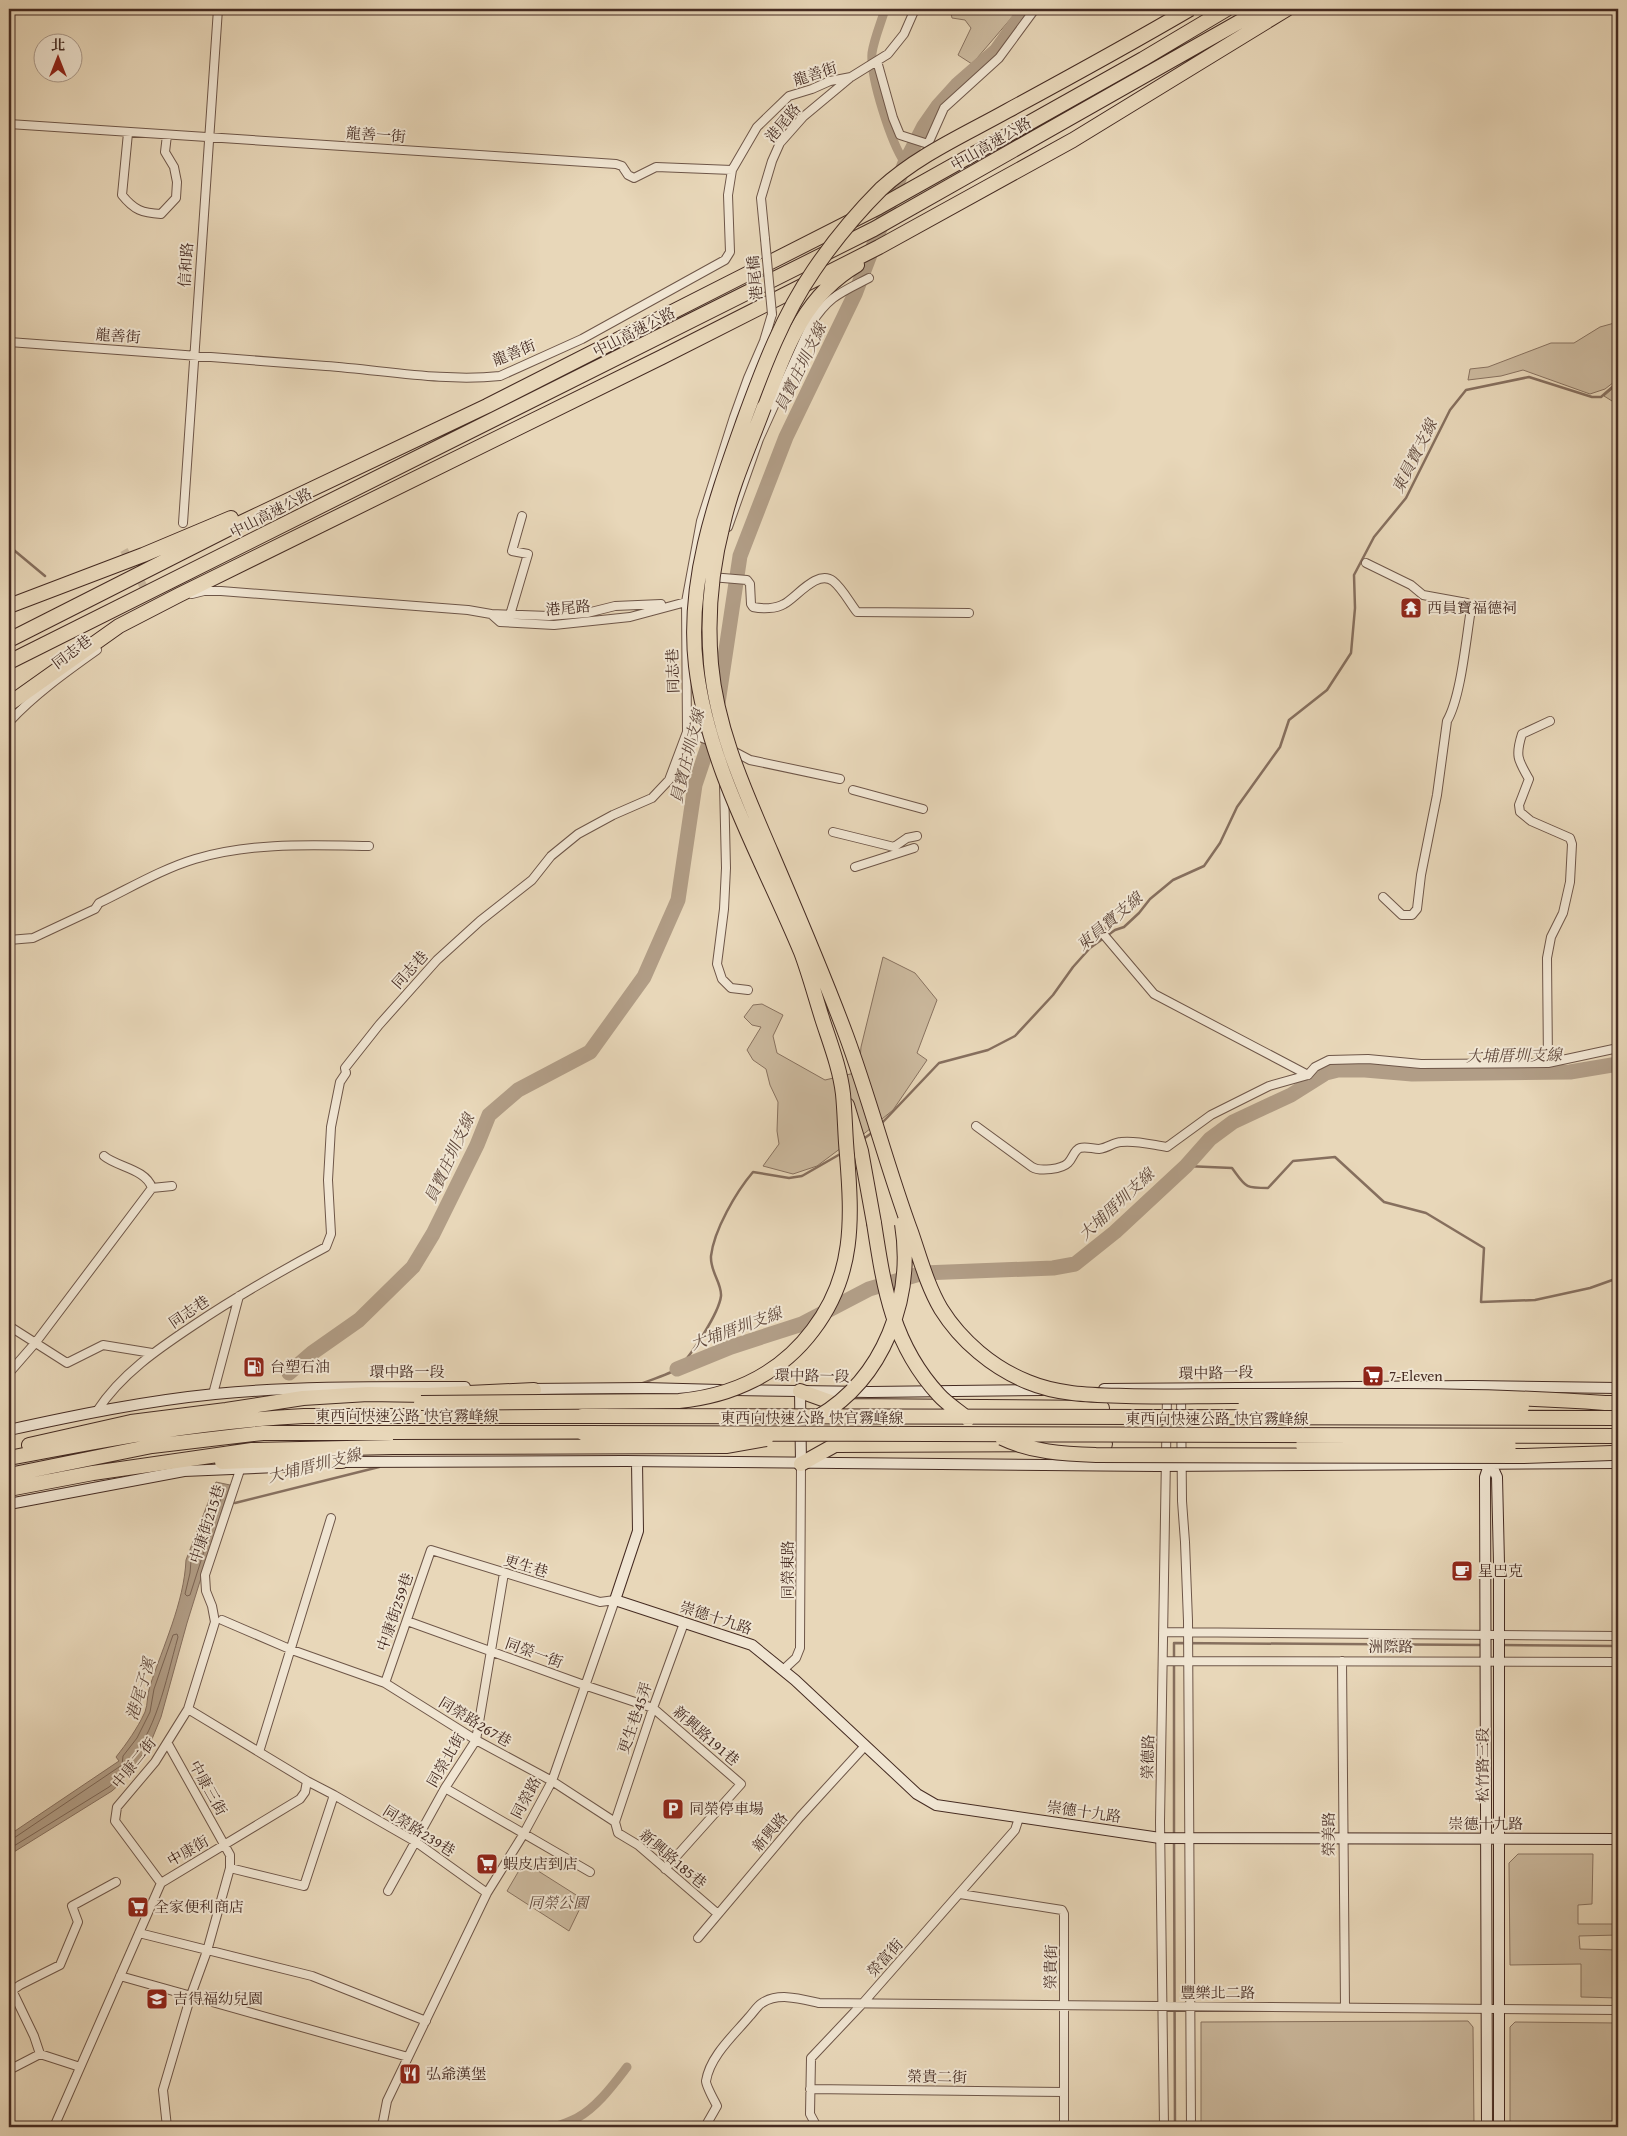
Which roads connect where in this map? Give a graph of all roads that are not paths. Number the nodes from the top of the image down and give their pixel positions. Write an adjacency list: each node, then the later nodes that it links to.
1 (218, 9): 13 (street, 信和路)
2 (915, 9): 8 (street, 港尾路)
3 (1036, 9): 8 (street)
4 (1190, 9): 57 (highway, bridge)
5 (1227, 9): 21 (highway, 中山高速公路)
6 (1262, 9): 34 (highway, 中山高速公路)
7 (1287, 9): 16 (highway)
8 (874, 62): 9 (street, 港尾路)
9 (851, 76): 14 (street, 龍善街); 15 (street, 港尾路)
10 (9, 124): 11 (street, 龍善一街)
11 (128, 133): 12 (street, 龍善一街); 12 (street)
12 (167, 136): 13 (street, 龍善一街)
13 (209, 139): 14 (street, 龍善一街); 20 (street, 信和路)
14 (732, 170): 20 (street, 龍善街)
15 (765, 240): 24 (street, 港尾橋, bridge)
16 (880, 248): 18 (highway); 35 (highway)
17 (869, 278): 18 (street)
18 (831, 293): 24 (street); 62 (highway, bridge)
19 (9, 342): 20 (street, 龍善街)
20 (194, 355): 23 (street, 信和路)
21 (393, 451): 28 (highway); 33 (highway, 中山高速公路)
22 (522, 516): 32 (street)
23 (183, 524)
24 (699, 537): 26 (street)
25 (1366, 563): 50 (street)
26 (691, 576): 27 (street); 30 (street)
27 (686, 602): 31 (street, 港尾路); 32 (street); 40 (street, 同志巷)
28 (9, 606)
29 (157, 612): 31 (street, 港尾路); 39 (street, 同志巷)
30 (969, 613)
31 (491, 614): 32 (street)
32 (510, 615)
33 (9, 640)
34 (9, 662)
35 (23, 696): 36 (highway); 37 (highway)
36 (9, 704)
37 (9, 711)
38 (1550, 721): 55 (street)
39 (9, 722)
40 (687, 732): 41 (street); 63 (street, 同志巷)
41 (725, 748): 42 (street); 53 (street)
42 (840, 779)
43 (854, 790): 44 (street)
44 (923, 809)
45 (834, 832): 46 (street)
46 (917, 836)
47 (369, 846): 52 (street)
48 (914, 848): 49 (street)
49 (855, 867)
50 (1383, 898)
51 (1101, 930): 56 (street)
52 (9, 940)
53 (748, 990)
54 (1618, 1048): 55 (street)
55 (1548, 1063): 56 (street)
56 (1308, 1075): 58 (street)
57 (843, 1092): 76 (highway, bridge); 82 (highway, bridge)
58 (976, 1126)
59 (104, 1156): 61 (street)
60 (172, 1186): 61 (street)
61 (152, 1188): 65 (street)
62 (899, 1200): 75 (highway, bridge); 88 (highway, bridge)
63 (239, 1296): 66 (street, 同志巷); 74 (street)
64 (9, 1326): 65 (street)
65 (36, 1342): 66 (street); 67 (street)
66 (152, 1353): 77 (street, 同志巷)
67 (9, 1373)
68 (1491, 1386): 70 (street, 環中路一段); 71 (street, 環中路一段); 87 (street, 松竹路三段)
69 (1167, 1388): 70 (street, 環中路一段); 73 (street, 環中路一段); 90 (street, 榮德路)
70 (1181, 1388): 89 (street)
71 (1618, 1388)
72 (534, 1390): 73 (street, 環中路一段); 74 (street, 環中路一段); 76 (highway)
73 (800, 1391): 75 (highway, bridge); 86 (street)
74 (213, 1394): 77 (street, 環中路一段)
75 (1612, 1403)
76 (240, 1408): 81 (highway)
77 (97, 1411): 79 (street, 環中路一段)
78 (1618, 1418): 83 (highway, 東西向快速公路 快官霧峰線, bridge)
79 (9, 1430)
80 (1618, 1436): 92 (highway, 東西向快速公路 快官霧峰線, bridge)
81 (9, 1449)
82 (1616, 1456): 86 (highway, bridge); 87 (street)
83 (9, 1458)
84 (342, 1462): 85 (street); 88 (highway); 91 (street)
85 (637, 1462): 86 (street); 98 (street, 同榮路)
86 (801, 1464): 90 (street); 115 (street, 同榮東路)
87 (1491, 1464): 89 (street); 103 (street, 松竹路三段); 104 (street, 松竹路三段)
88 (148, 1465): 93 (highway)
89 (1182, 1465): 90 (street); 106 (street)
90 (1168, 1466): 102 (street, 榮德路)
91 (240, 1470): 94 (street); 119 (street, 中康街215巷)
92 (9, 1476)
93 (9, 1489)
94 (9, 1504)
95 (331, 1518): 107 (street)
96 (431, 1550): 97 (street, 更生巷); 100 (street, 中康街259巷)
97 (504, 1573): 98 (street, 更生巷); 108 (street, 同榮北街)
98 (615, 1600): 101 (street, 崇德十九路); 117 (street, 同榮路)
99 (222, 1620): 107 (street)
100 (407, 1621): 108 (street, 同榮一街); 116 (street, 中康街259巷)
101 (684, 1623): 115 (street, 崇德十九路); 118 (street, 更生巷45弄)
102 (1163, 1632): 106 (street, 洲際路); 109 (street, 榮德路)
103 (1486, 1635): 104 (street, 洲際路); 106 (street, 洲際路); 112 (street, 松竹路三段)
104 (1498, 1635): 105 (street, 洲際路); 113 (street, 松竹路三段)
105 (1618, 1636)
106 (1188, 1639): 111 (street)
107 (292, 1650): 116 (street); 123 (street)
108 (490, 1652): 117 (street, 同榮一街); 120 (street, 同榮北街)
109 (1170, 1661): 111 (street, 洲際路); 131 (street, 榮德路)
110 (1342, 1661): 111 (street, 洲際路); 112 (street, 洲際路); 133 (street, 榮美路)
111 (1188, 1662): 132 (street)
112 (1486, 1662): 113 (street, 洲際路); 134 (street, 松竹路三段)
113 (1498, 1662): 114 (street, 洲際路); 135 (street, 松竹路三段)
114 (1618, 1662)
115 (783, 1670): 122 (street, 崇德十九路)
116 (385, 1683): 120 (street, 同榮路267巷)
117 (584, 1685): 118 (street, 同榮一街); 125 (street, 同榮路)
118 (653, 1708): 129 (street, 更生巷45弄); 140 (street, 新興路191巷)
119 (188, 1709): 121 (street, 中康二街); 123 (street)
120 (476, 1740): 125 (street, 同榮路267巷); 126 (street, 同榮北街)
121 (168, 1744): 138 (street, 中康三街); 143 (street, 中康二街)
122 (865, 1746): 128 (street, 崇德十九路); 147 (street, 新興路)
123 (259, 1752): 124 (street)
124 (307, 1780): 127 (street, 同榮路239巷); 138 (street, 中康街)
125 (552, 1781): 129 (street, 同榮路267巷); 130 (street, 同榮路)
126 (445, 1788): 130 (street); 137 (street, 同榮北街)
127 (334, 1795): 137 (street, 同榮路239巷); 139 (street)
128 (1019, 1818): 131 (street, 崇德十九路); 146 (street, 榮富街)
129 (615, 1822): 140 (street, 新興路185巷)
130 (523, 1835): 141 (street); 145 (street, 同榮路)
131 (1160, 1838): 132 (street, 崇德十九路); 156 (street, 榮德路)
132 (1190, 1838): 133 (street, 崇德十九路); 157 (street)
133 (1343, 1838): 134 (street, 崇德十九路); 158 (street, 榮美路)
134 (1487, 1839): 135 (street, 崇德十九路); 159 (street, 松竹路三段)
135 (1498, 1839): 136 (street, 崇德十九路); 160 (street, 松竹路三段)
136 (1618, 1839)
137 (416, 1842): 144 (street, 同榮北街); 145 (street, 同榮路239巷)
138 (225, 1846): 139 (street, 中康三街); 143 (street, 中康街)
139 (230, 1868): 150 (street)
140 (665, 1869): 147 (street, 新興路185巷)
141 (590, 1872)
142 (116, 1882): 152 (street)
143 (161, 1883): 148 (street, 中康街)
144 (388, 1890)
145 (487, 1893): 162 (street, 同榮路)
146 (960, 1894): 154 (street, 榮富街); 155 (street, 榮貴街)
147 (718, 1914): 149 (street, 新興路)
148 (139, 1933): 150 (street); 151 (street, 中康街)
149 (698, 1938)
150 (207, 1951): 153 (street); 162 (street)
151 (120, 1976): 153 (street); 165 (street, 中康街)
152 (11, 1987): 163 (street)
153 (190, 1995): 164 (street); 170 (street)
154 (863, 2003): 155 (street, 豐樂北二路); 167 (street, 榮富街); 172 (street, 豐樂北二路)
155 (1064, 2006): 156 (street, 豐樂北二路); 168 (street, 榮貴街)
156 (1164, 2007): 157 (street, 豐樂北二路); 175 (street, 榮德路)
157 (1190, 2007): 158 (street, 豐樂北二路); 176 (street)
158 (1345, 2007): 159 (street, 豐樂北二路)
159 (1487, 2009): 160 (street, 豐樂北二路); 177 (street, 松竹路三段)
160 (1499, 2009): 161 (street, 豐樂北二路); 178 (street, 松竹路三段)
161 (1618, 2010)
162 (426, 2021): 164 (street, 同榮路)
163 (40, 2054): 165 (street); 166 (street)
164 (408, 2057): 171 (street, 同榮路)
165 (80, 2067): 169 (street, 中康街)
166 (9, 2070)
167 (810, 2089): 168 (street, 榮貴二街); 173 (street, 榮富街)
168 (1064, 2092): 174 (street, 榮貴街)
169 (54, 2127)
170 (167, 2127)
171 (382, 2127)
172 (705, 2127)
173 (817, 2127)
174 (1064, 2127)
175 (1164, 2127)
176 (1191, 2127)
177 (1487, 2127)
178 (1499, 2127)

